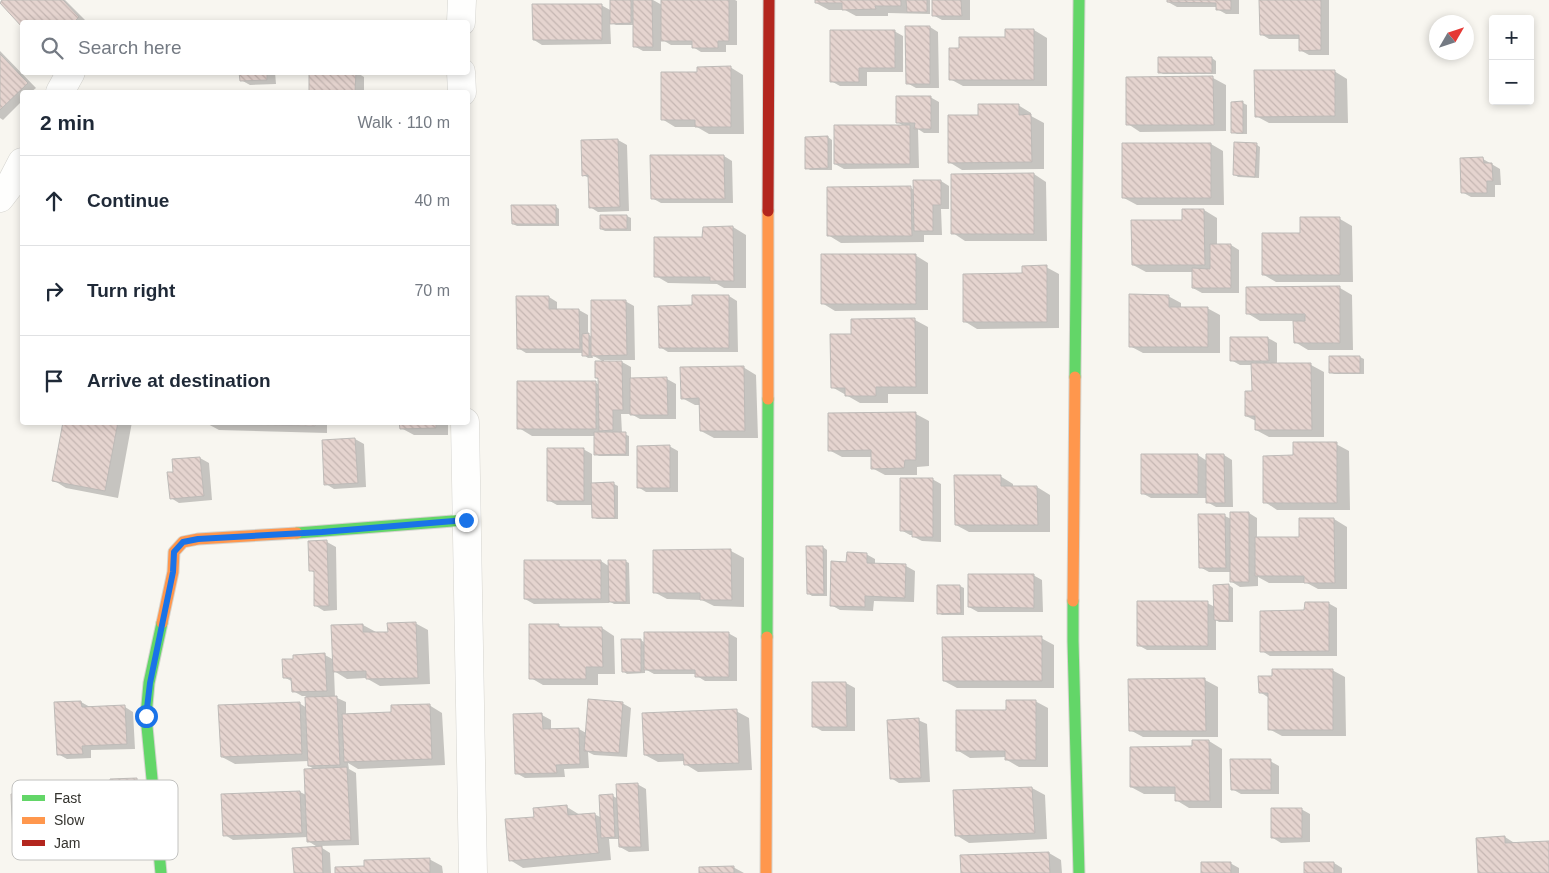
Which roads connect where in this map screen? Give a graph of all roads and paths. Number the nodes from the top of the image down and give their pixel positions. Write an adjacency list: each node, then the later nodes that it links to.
1 (462, 0): 4 (street)
2 (769, 0): 17 (street)
3 (1078, 0): 18 (street)
4 (462, 20)
5 (69, 75): 7 (street)
6 (461, 75): 8 (street)
7 (61, 90)
8 (462, 90)
9 (20, 166): 10 (street)
10 (0, 198)
11 (465, 425): 12 (street)
12 (466, 520): 13 (street); 16 (street)
13 (152, 780)
14 (160, 860): 15 (street)
15 (161, 873)
16 (473, 873)
17 (766, 873)
18 (1079, 873)

